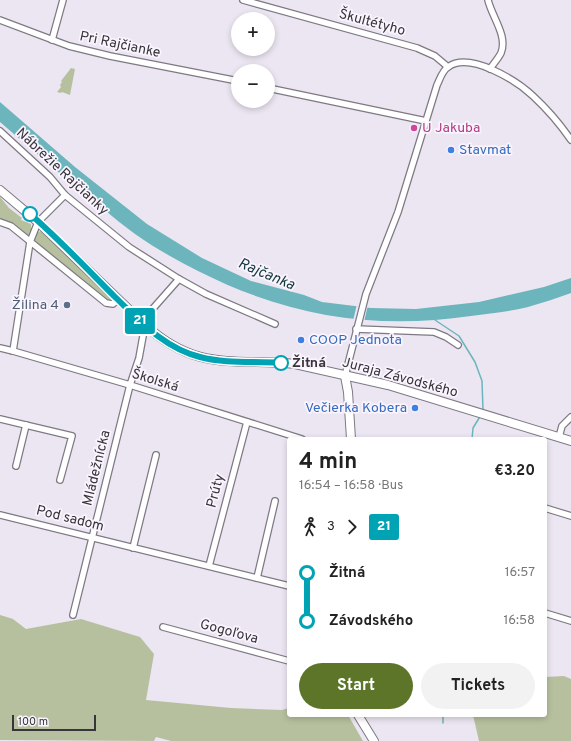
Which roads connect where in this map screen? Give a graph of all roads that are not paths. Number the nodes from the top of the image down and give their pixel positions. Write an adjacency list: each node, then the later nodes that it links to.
1 (63, 0): 5 (street)
2 (243, 0): 6 (street, Škultétyho)
3 (488, 0): 7 (street)
4 (0, 20): 5 (street, Pri Rajčianke)
5 (52, 40): 8 (street, Pri Rajčianke)
6 (448, 67): 7 (street); 10 (street)
7 (490, 69): 12 (street)
8 (231, 81)
9 (275, 89): 10 (street)
10 (426, 121): 22 (street)
11 (0, 131): 14 (street, Nábrežie Rajčianky)
12 (571, 140)
13 (0, 190): 16 (street, Juraja Závodského)
14 (65, 195): 16 (street); 18 (street, Nábrežie Rajčianky)
15 (0, 222): 17 (street)
16 (38, 222): 17 (street); 19 (street, Juraja Závodského)
17 (30, 242): 19 (street); 25 (street)
18 (179, 279): 20 (street); 21 (street, Nábrežie Rajčianky)
19 (118, 299): 20 (street, Juraja Závodského)
20 (143, 324): 26 (street, Juraja Závodského); 27 (street, Mládežnícka)
21 (275, 324)
22 (357, 327): 23 (street); 26 (street)
23 (458, 346)
24 (0, 348): 25 (street, Školská)
25 (13, 351): 27 (street, Školská)
26 (345, 376): 33 (street); 34 (street, Juraja Závodského)
27 (130, 385): 30 (street, Školská); 43 (street, Mládežnícka)
28 (571, 417): 34 (street)
29 (0, 420): 31 (street)
30 (247, 422): 32 (street, Školská); 45 (street, Prúty)
31 (26, 425): 37 (street); 38 (street)
32 (296, 437)
33 (351, 437)
34 (559, 437): 35 (street, Juraja Závodského)
35 (571, 441)
36 (156, 455): 44 (street)
37 (16, 466)
38 (60, 480)
39 (276, 501): 46 (street)
40 (547, 509): 42 (street)
41 (0, 515): 43 (street, Pod sadom)
42 (571, 516)
43 (93, 538): 44 (street, Pod sadom); 49 (street, Mládežnícka)
44 (133, 548): 45 (street, Pod sadom)
45 (209, 566): 46 (street, Pod sadom)
46 (257, 578): 47 (street, Pod sadom)
47 (287, 586)
48 (547, 614): 50 (street)
49 (73, 615)
50 (571, 621)
51 (163, 627): 52 (street, Gogoľova)
52 (287, 660)
53 (359, 717): 54 (street)
54 (374, 741)

